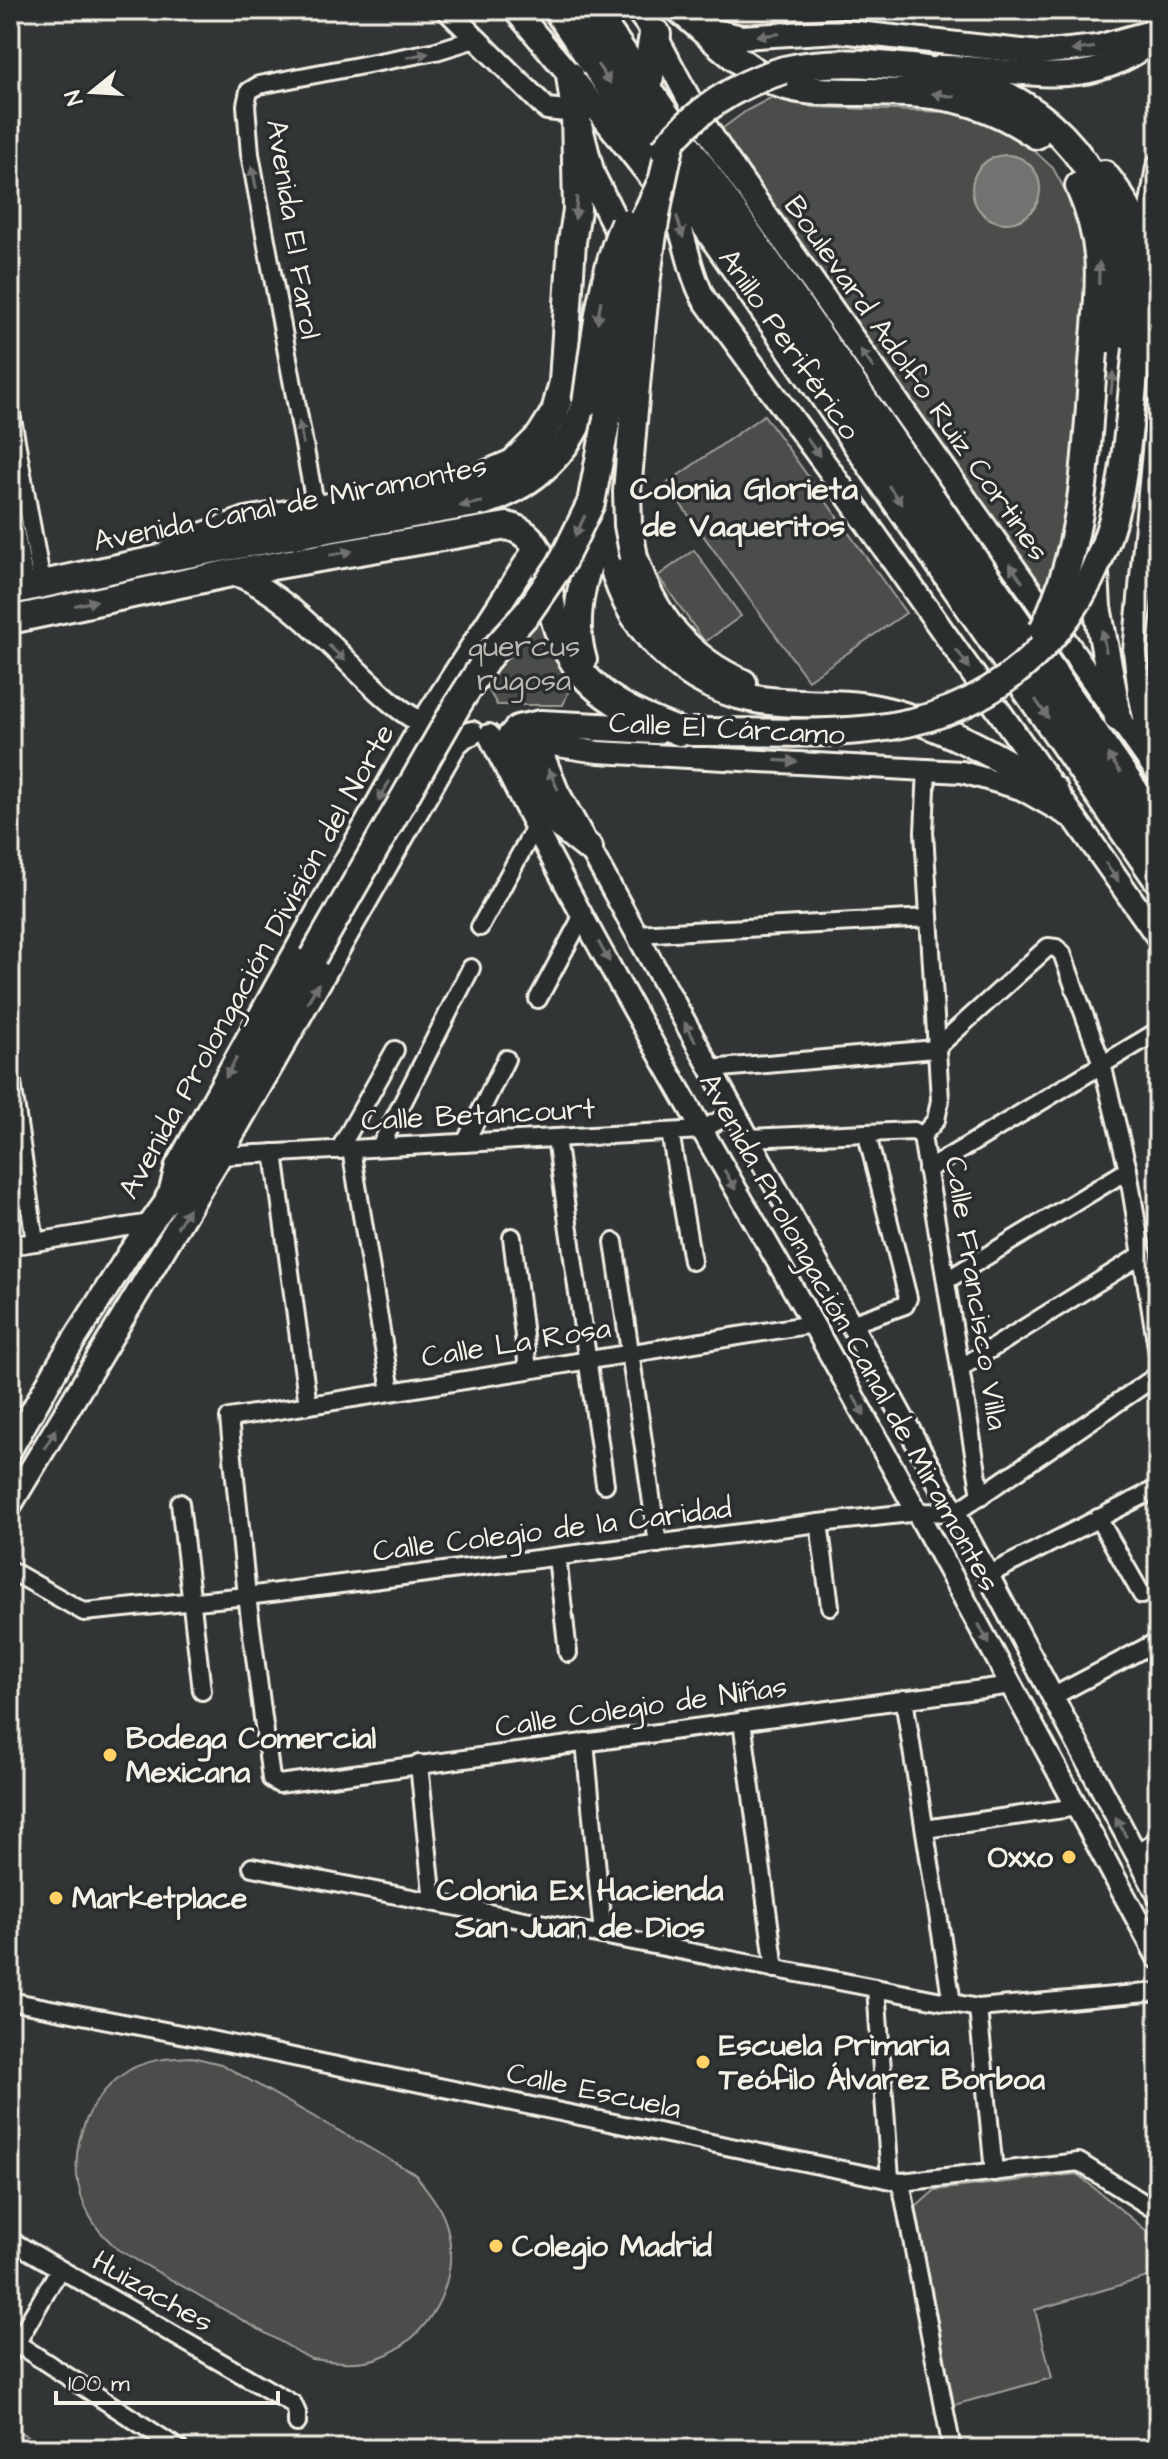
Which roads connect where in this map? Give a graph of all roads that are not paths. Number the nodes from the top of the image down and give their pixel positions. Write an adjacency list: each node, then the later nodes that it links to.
1 (447, 10): 11 (street)
2 (515, 10): 13 (main road)
3 (559, 10): 18 (highway, Anillo Periférico, one-way to 18)
4 (591, 10): 14 (highway, Anillo Periférico)
5 (637, 10): 9 (main road, Boulevard Adolfo Ruiz Cortines)
6 (680, 10): 7 (main road)
7 (701, 28): 8 (main road, one-way to 7); 34 (main road, one-way to 7, bridge)
8 (1158, 30)
9 (655, 35): 14 (highway); 15 (main road, Boulevard Adolfo Ruiz Cortines)
10 (1158, 36): 12 (main road)
11 (475, 39): 16 (street); 26 (street, Avenida El Farol, one-way to 11)
12 (900, 66): 17 (main road, Avenida Canal de Miramontes); 18 (main road, Avenida Canal de Miramontes, bridge)
13 (570, 75): 16 (main road)
14 (648, 90): 15 (highway); 50 (highway, Anillo Periférico, one-way to 14)
15 (693, 107): 38 (main road, Boulevard Adolfo Ruiz Cortines, one-way to 15)
16 (595, 116): 18 (highway); 20 (main road); 26 (main road, one-way to 26); 27 (main road)
17 (1063, 137): 21 (main road); 38 (main road, one-way to 17)
18 (663, 141): 20 (highway); 29 (main road, Avenida Canal de Miramontes, one-way to 29, bridge); 52 (highway, Anillo Periférico, one-way to 52)
19 (1158, 167): 21 (main road)
20 (658, 180): 37 (main road, bridge); 47 (main road, one-way to 47); 82 (main road, one-way to 82, bridge)
21 (1144, 254): 34 (main road, bridge)
22 (10, 408): 31 (street)
23 (1158, 409): 24 (main road)
24 (1154, 492): 32 (main road)
25 (10, 503): 31 (street)
26 (316, 509): 29 (main road)
27 (609, 509): 36 (main road); 37 (main road)
28 (537, 546): 30 (main road, Avenida Canal de Miramontes, one-way to 28); 36 (main road); 39 (main road, Avenida Prolongación División del Norte)
29 (160, 559): 31 (main road, Avenida Canal de Miramontes)
30 (231, 573): 33 (main road, Avenida Canal de Miramontes, one-way to 30); 39 (street, Calle El Cárcamo, one-way to 39)
31 (26, 587)
32 (1148, 599): 35 (main road)
33 (10, 620)
34 (1028, 662): 40 (main road, bridge)
35 (1149, 690): 46 (main road)
36 (601, 693): 40 (main road)
37 (809, 703): 47 (main road)
38 (1118, 718): 46 (main road, Boulevard Adolfo Ruiz Cortines)
39 (423, 723): 41 (street, Calle El Cárcamo); 43 (main road, Avenida Prolongación División del Norte)
40 (686, 732): 41 (main road)
41 (490, 735): 42 (street, Calle El Cárcamo); 45 (main road, Avenida Prolongación División del Norte); 49 (street, Avenida Prolongación Canal de Miramontes); 51 (main road)
42 (538, 742): 44 (street, Calle El Cárcamo, one-way to 44); 51 (street, Avenida Prolongación Canal de Miramontes, one-way to 42)
43 (408, 750): 45 (main road); 82 (main road, Avenida Prolongación División del Norte, one-way to 82)
44 (927, 768): 48 (street, Calle El Cárcamo); 55 (street, Calle Francisco Villa)
45 (440, 770): 79 (main road, Avenida Prolongación División del Norte, one-way to 45)
46 (1157, 771)
47 (1054, 790): 48 (main road)
48 (1074, 819): 58 (main road, one-way to 58)
49 (535, 827): 53 (street, Avenida Prolongación Canal de Miramontes); 56 (street)
50 (1158, 828)
51 (594, 858): 53 (street); 57 (street, Avenida Prolongación Canal de Miramontes)
52 (1158, 877)
53 (566, 883): 54 (street, Avenida Prolongación Canal de Miramontes)
54 (583, 915): 60 (street); 69 (street, Avenida Prolongación Canal de Miramontes, one-way to 69)
55 (928, 918): 57 (street); 62 (street, Calle Francisco Villa)
56 (480, 927)
57 (636, 934): 67 (street, Avenida Prolongación Canal de Miramontes, one-way to 57)
58 (1158, 937)
59 (471, 968): 76 (street)
60 (538, 999)
61 (1158, 1031): 65 (street)
62 (935, 1049): 65 (street); 67 (street); 72 (street, Calle Francisco Villa)
63 (395, 1050): 77 (street)
64 (506, 1059): 75 (street)
65 (1102, 1064): 80 (street); 81 (street)
66 (10, 1068): 85 (street)
67 (710, 1069): 68 (street, Avenida Prolongación Canal de Miramontes)
68 (734, 1112): 69 (street, Calle Betancourt); 74 (street, Avenida Prolongación Canal de Miramontes)
69 (702, 1130): 70 (street, Calle Betancourt); 92 (street, Avenida Prolongación Canal de Miramontes, one-way to 92)
70 (670, 1132): 73 (street, Calle Betancourt); 89 (street)
71 (867, 1135): 72 (street); 74 (street); 93 (street)
72 (922, 1136): 80 (street, Calle Francisco Villa)
73 (556, 1138): 75 (street, Calle Betancourt); 96 (street)
74 (748, 1138): 93 (street, Avenida Prolongación Canal de Miramontes)
75 (465, 1143): 76 (street, Calle Betancourt)
76 (380, 1147): 77 (street, Calle Betancourt)
77 (345, 1149): 78 (street, Calle Betancourt); 102 (street)
78 (274, 1153): 79 (street, Calle Betancourt); 103 (street)
79 (220, 1156): 101 (main road, Avenida Prolongación División del Norte, one-way to 79)
80 (927, 1170): 90 (street, Calle Francisco Villa)
81 (1128, 1170): 88 (street); 90 (street)
82 (169, 1198): 83 (main road, Avenida Prolongación División del Norte)
83 (150, 1223): 85 (street); 97 (main road, Avenida Prolongación División del Norte)
84 (512, 1237): 99 (street)
85 (35, 1242): 87 (street)
86 (614, 1242): 94 (street)
87 (10, 1246)
88 (1143, 1254): 91 (street); 98 (street)
89 (692, 1261)
90 (947, 1280): 98 (street, Calle Francisco Villa)
91 (1152, 1282): 95 (street)
92 (813, 1324): 94 (street, Calle La Rosa); 110 (street, Avenida Prolongación Canal de Miramontes, one-way to 110)
93 (851, 1324): 111 (street, Avenida Prolongación Canal de Miramontes)
94 (632, 1352): 96 (street, Calle La Rosa); 114 (street)
95 (1158, 1353)
96 (588, 1359): 99 (street, Calle La Rosa); 105 (street)
97 (58, 1365): 101 (main road); 104 (main road, Avenida Prolongación División del Norte)
98 (962, 1367): 107 (street, Calle Francisco Villa)
99 (528, 1369): 102 (street, Calle La Rosa)
100 (1158, 1375): 107 (street)
101 (82, 1386): 109 (main road, Avenida Prolongación División del Norte, one-way to 101)
102 (391, 1391): 103 (street, Calle La Rosa)
103 (308, 1405): 119 (street, Calle La Rosa)
104 (10, 1450)
105 (605, 1484)
106 (1158, 1488): 112 (street)
107 (981, 1496): 111 (street)
108 (180, 1503): 120 (street)
109 (10, 1505)
110 (919, 1512): 111 (street, Calle Colegio de la Caridad); 113 (street, Calle Colegio de la Caridad); 124 (street, Avenida Prolongación Canal de Miramontes, one-way to 124)
111 (955, 1513): 117 (street, Avenida Prolongación Canal de Miramontes)
112 (1098, 1518): 117 (street); 118 (street)
113 (819, 1523): 114 (street, Calle Colegio de la Caridad); 121 (street)
114 (658, 1544): 115 (street, Calle Colegio de la Caridad)
115 (557, 1557): 119 (street, Calle Colegio de la Caridad); 123 (street)
116 (10, 1570): 120 (street, Calle Colegio de la Caridad)
117 (988, 1575): 126 (street, Avenida Prolongación Canal de Miramontes)
118 (1142, 1595)
119 (247, 1596): 120 (street, Calle Colegio de la Caridad); 130 (street, Calle Colegio de Niñas)
120 (192, 1601): 125 (street)
121 (830, 1606)
122 (1158, 1641): 126 (street)
123 (568, 1653)
124 (1012, 1685): 127 (street, Calle Colegio de Niñas); 131 (street, Avenida Prolongación Canal de Miramontes)
125 (202, 1691)
126 (1052, 1697): 134 (street, Avenida Prolongación Canal de Miramontes, one-way to 126)
127 (904, 1699): 128 (street, Calle Colegio de Niñas); 132 (street)
128 (742, 1721): 129 (street, Calle Colegio de Niñas); 140 (street)
129 (585, 1742): 130 (street, Calle Colegio de Niñas); 138 (street)
130 (419, 1764): 137 (street)
131 (1077, 1807): 132 (street); 139 (street, Avenida Prolongación Canal de Miramontes)
132 (925, 1829): 144 (street)
133 (1158, 1839): 134 (street)
134 (1136, 1854): 136 (street, Avenida Prolongación Canal de Miramontes)
135 (252, 1867): 137 (street)
136 (1158, 1895)
137 (433, 1902): 138 (street)
138 (603, 1935): 140 (street)
139 (1158, 1958)
140 (775, 1969): 141 (street)
141 (876, 1988): 144 (street); 147 (street)
142 (1158, 1992): 145 (street)
143 (10, 2001): 147 (street, Calle Escuela)
144 (952, 2003): 145 (street)
145 (978, 2008): 146 (street)
146 (994, 2172): 147 (street, Calle Escuela); 148 (street, Calle Escuela)
147 (895, 2180): 154 (street)
148 (1158, 2212)
149 (10, 2240): 150 (street, Huizaches)
150 (59, 2270): 151 (street); 152 (street, Huizaches)
151 (13, 2346): 153 (street)
152 (297, 2423)
153 (179, 2449)
154 (952, 2449)

